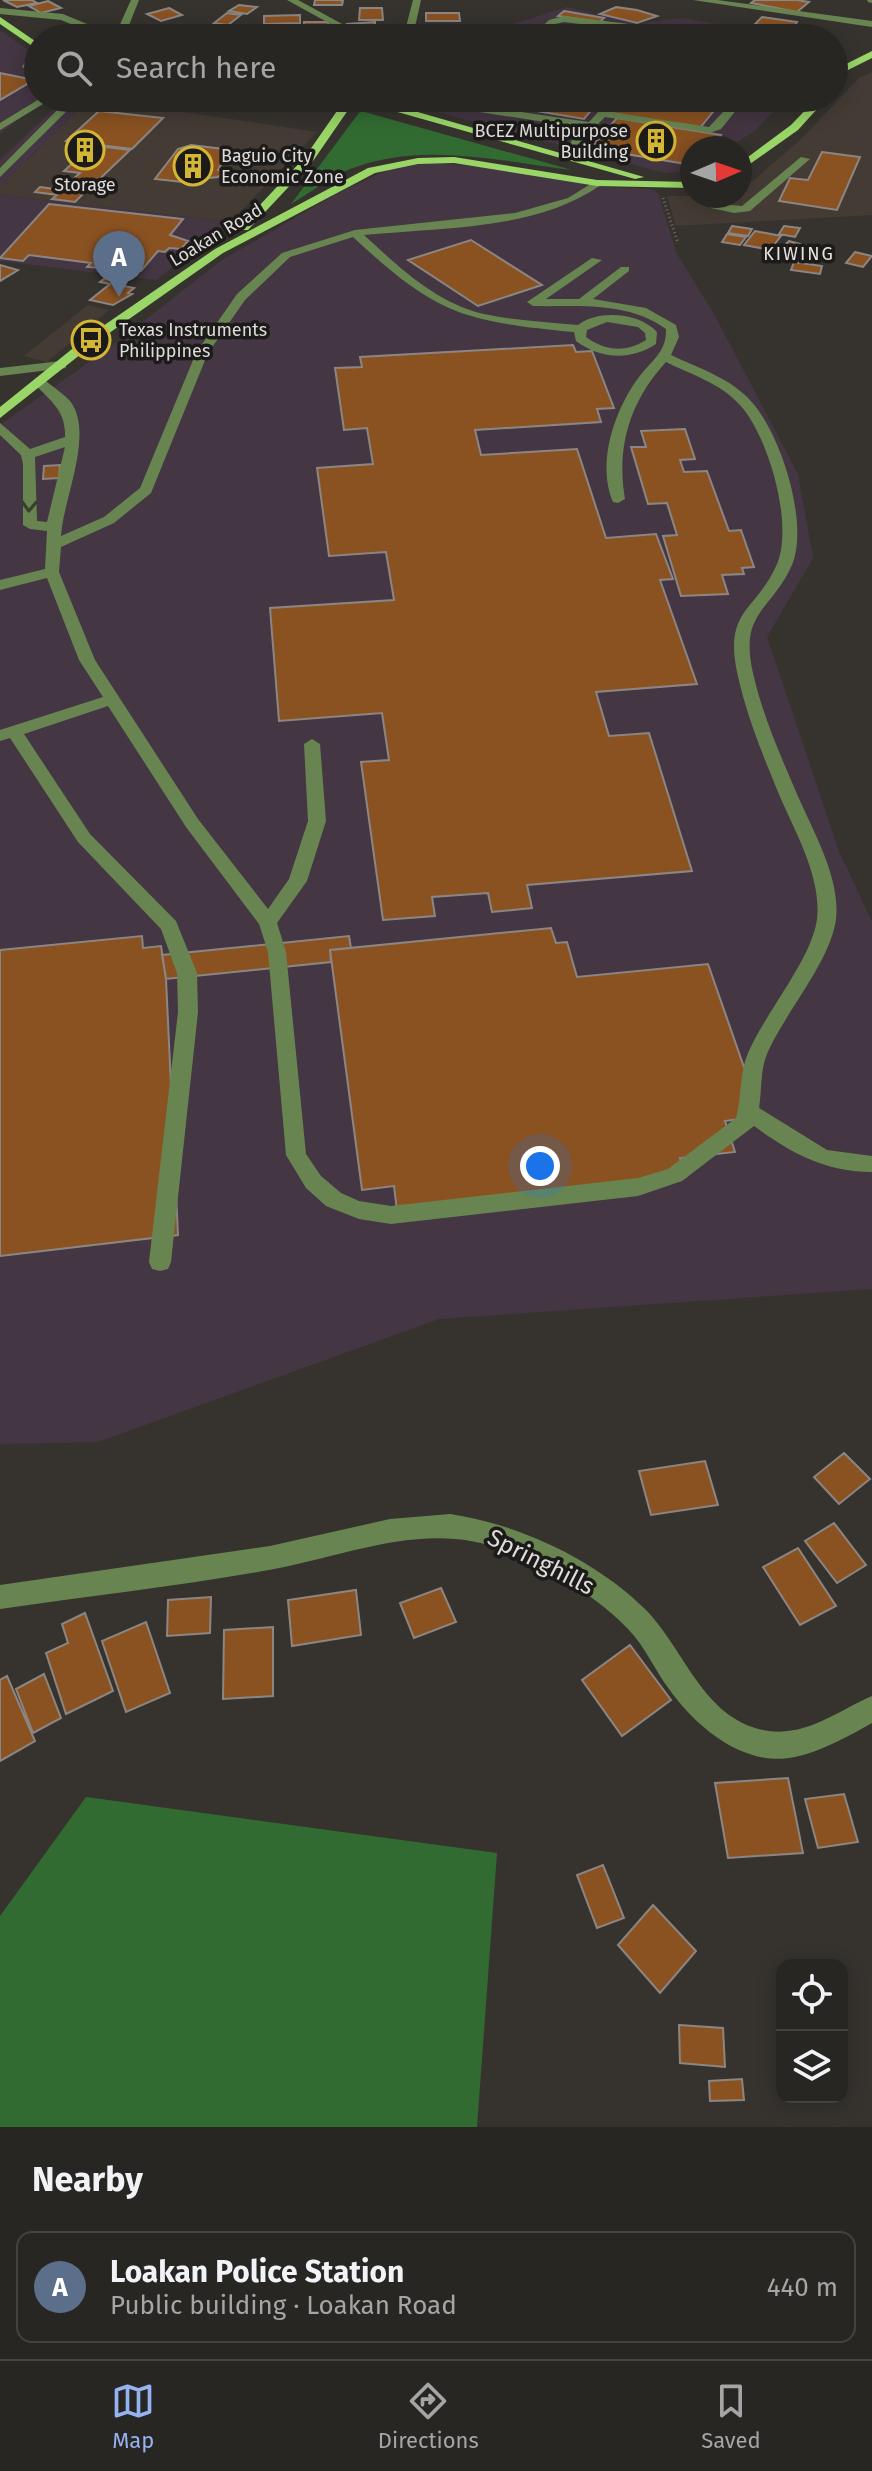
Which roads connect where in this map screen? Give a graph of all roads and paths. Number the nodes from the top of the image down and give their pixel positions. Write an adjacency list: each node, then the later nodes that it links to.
1 (135, 0): 10 (street)
2 (291, 0): 11 (street)
3 (417, 0): 12 (street)
4 (697, 0): 5 (street)
5 (721, 4): 7 (street); 15 (street)
6 (0, 11): 9 (street)
7 (699, 13)
8 (0, 20): 16 (main road)
9 (80, 24)
10 (125, 24)
11 (336, 24)
12 (411, 24)
13 (550, 24): 14 (street)
14 (596, 24)
15 (872, 24)
16 (24, 37)
17 (872, 54): 18 (main road)
18 (848, 66)
19 (25, 112): 28 (street)
20 (61, 112): 32 (street)
21 (341, 112): 46 (main road)
22 (407, 112): 29 (main road, Loakan Road)
23 (497, 112): 27 (street)
24 (729, 112): 26 (street)
25 (811, 112): 30 (main road)
26 (604, 114): 27 (street)
27 (593, 126): 29 (street)
28 (0, 127)
29 (563, 156): 36 (main road, Loakan Road)
30 (752, 159)
31 (805, 159): 40 (street)
32 (0, 174)
33 (574, 179): 34 (main road, Loakan Road); 38 (street); 46 (main road, Loakan Road)
34 (597, 183): 35 (main road, Loakan Road); 38 (street)
35 (659, 186): 36 (main road, Loakan Road); 45 (path)
36 (673, 186): 37 (main road, Loakan Road)
37 (680, 186)
38 (560, 202): 43 (street)
39 (448, 206): 43 (street)
40 (752, 207)
41 (730, 208): 42 (street)
42 (750, 208)
43 (458, 222): 44 (street)
44 (355, 233): 51 (street); 63 (street)
45 (678, 243)
46 (219, 251): 54 (main road, Loakan Road)
47 (596, 260): 49 (street)
48 (625, 269): 50 (street)
49 (533, 302): 50 (street); 51 (street)
50 (580, 304): 53 (street)
51 (491, 319): 52 (street)
52 (581, 329): 52 (street)
53 (665, 357): 61 (street); 70 (street)
54 (61, 365): 55 (street); 56 (main road, Loakan Road)
55 (0, 372)
56 (41, 384): 57 (main road, Loakan Road); 59 (street)
57 (0, 414)
58 (0, 427): 60 (street)
59 (72, 439): 60 (street); 62 (street)
60 (27, 454): 62 (street, one-way to 62)
61 (618, 499)
62 (53, 527): 63 (street)
63 (54, 545): 64 (street)
64 (52, 572): 65 (street); 66 (street)
65 (0, 585)
66 (112, 699): 67 (street); 69 (street)
67 (7, 734): 72 (street)
68 (312, 744): 69 (street)
69 (268, 922): 70 (street)
70 (750, 1112): 71 (street)
71 (872, 1164)
72 (160, 1262)
73 (0, 1597): 74 (street, Springhills)
74 (872, 1709)

